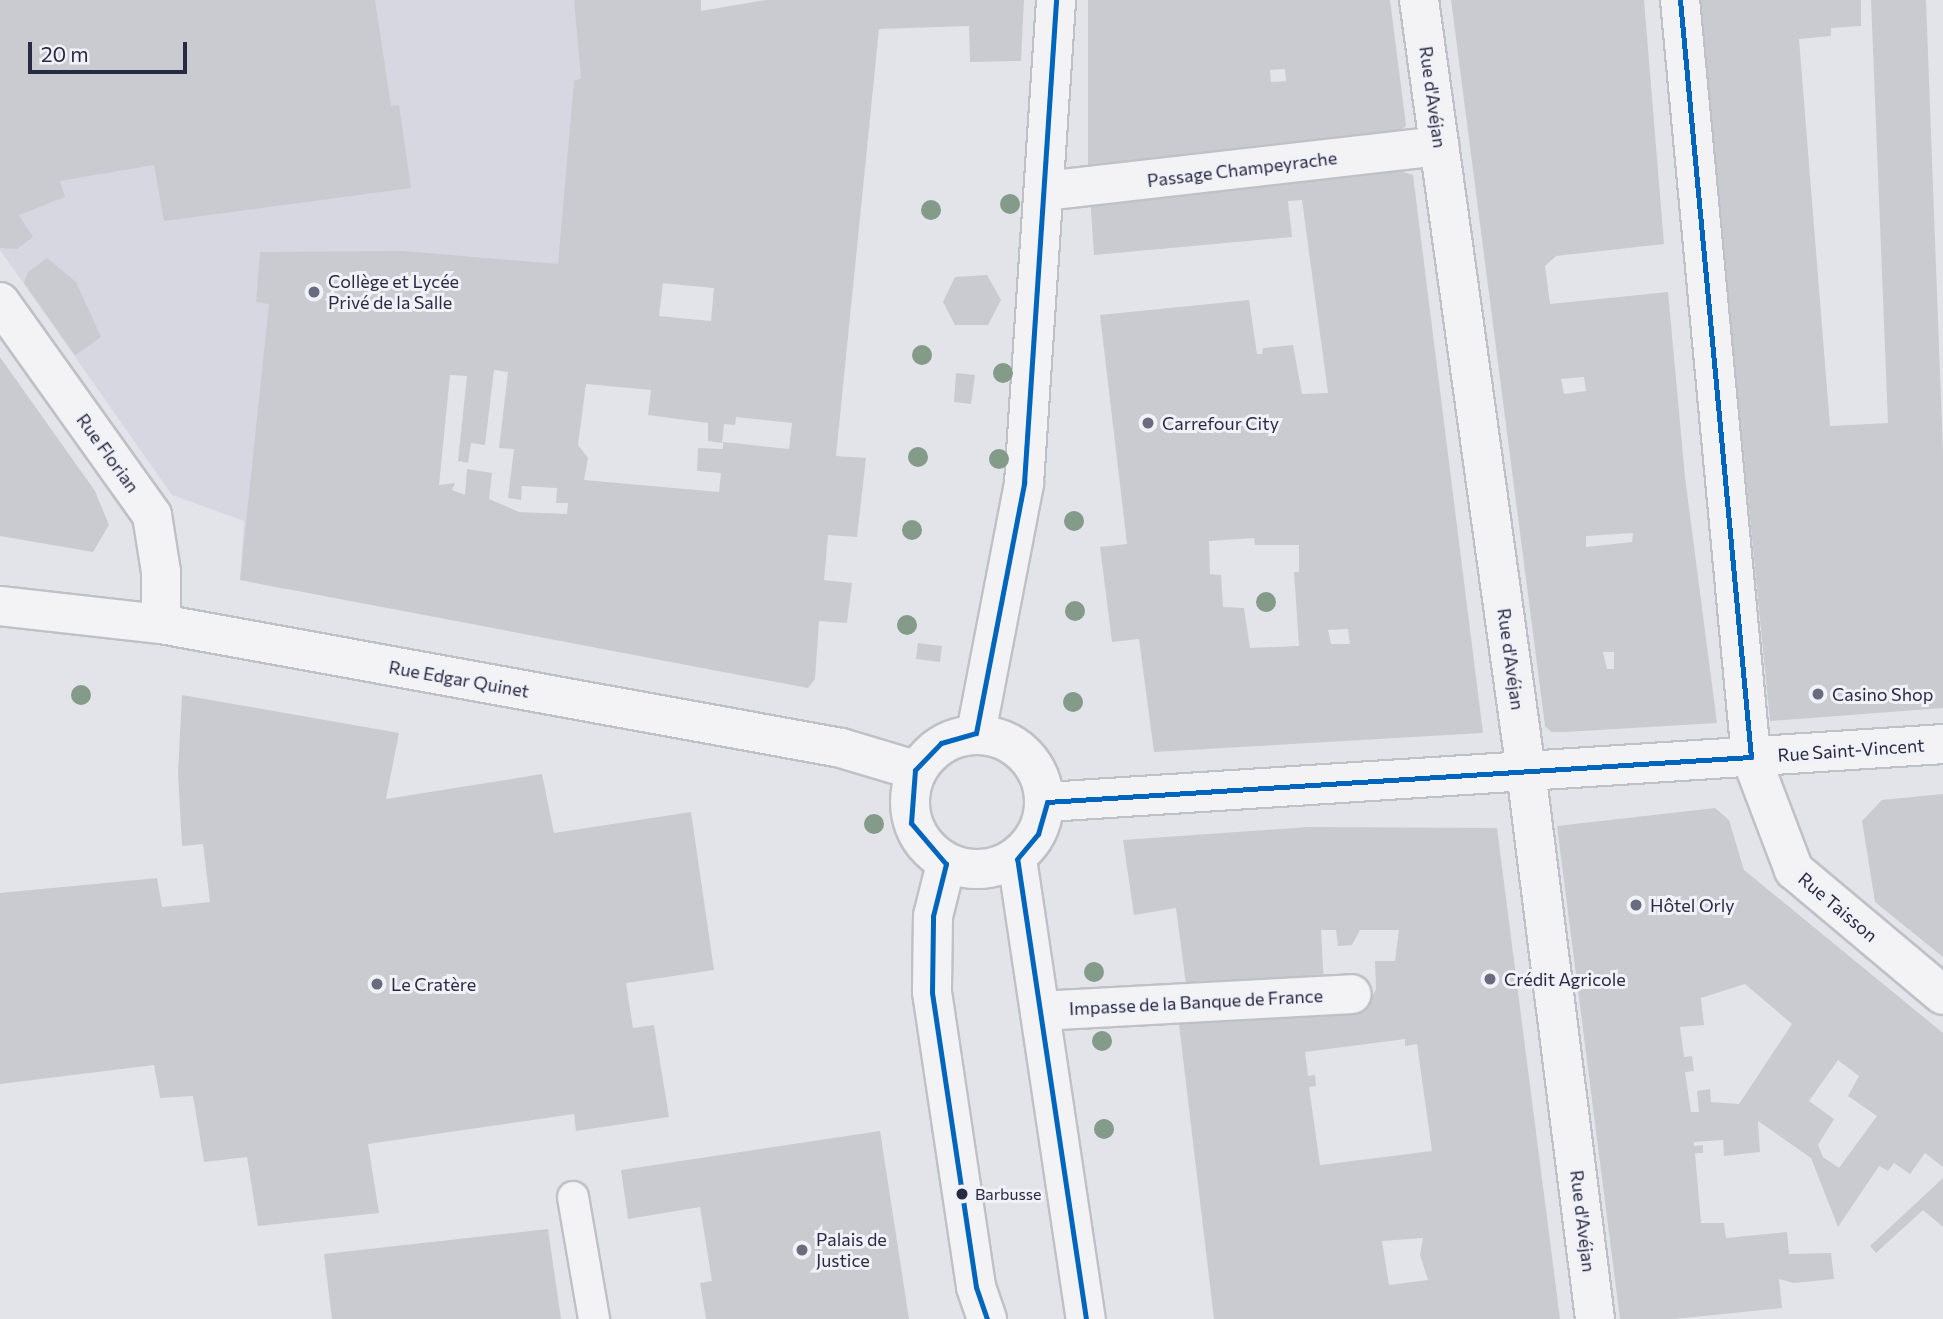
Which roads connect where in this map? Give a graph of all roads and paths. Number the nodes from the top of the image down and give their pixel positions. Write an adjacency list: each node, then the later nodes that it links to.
1 (1419, 0): 4 (street, Rue d'Avéjan)
2 (1680, 0): 11 (street, Rue Taisson)
3 (1056, 1): 5 (street)
4 (1439, 146): 5 (street, Passage Champeyrache); 13 (street, Rue d'Avéjan)
5 (1045, 191): 9 (street)
6 (0, 302): 8 (street, Rue Florian)
7 (0, 606): 8 (street, Rue Edgar Quinet)
8 (161, 624): 12 (street, Rue Edgar Quinet)
9 (976, 733): 12 (street); 14 (street)
10 (1943, 744): 11 (street, Rue Saint-Vincent)
11 (1751, 757): 13 (street, Rue Saint-Vincent); 18 (street, Rue Taisson)
12 (915, 770): 16 (street)
13 (1526, 771): 14 (street, Rue Saint-Vincent); 24 (street, Rue d'Avéjan)
14 (1047, 802): 15 (street)
15 (1017, 859): 16 (street); 19 (street)
16 (946, 864): 22 (street)
17 (1352, 993): 19 (street, Impasse de la Banque de France)
18 (1943, 995)
19 (1040, 1011): 23 (street)
20 (573, 1197): 21 (lane)
21 (594, 1319)
22 (987, 1319)
23 (1086, 1319)
24 (1595, 1319)

